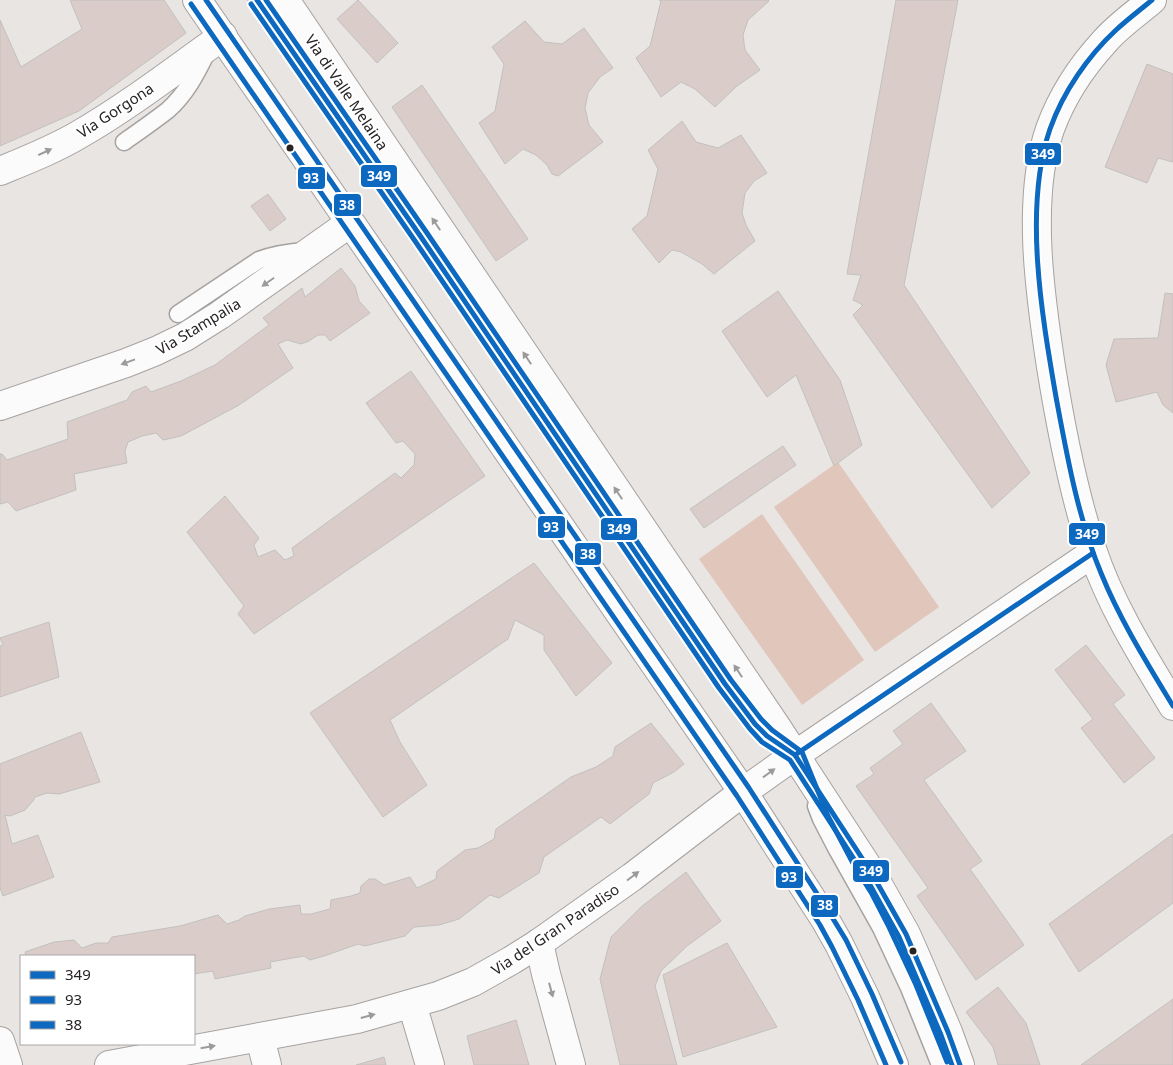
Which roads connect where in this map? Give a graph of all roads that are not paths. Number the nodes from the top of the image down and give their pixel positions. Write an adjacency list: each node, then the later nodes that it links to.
1 (197, 0): 5 (street)
2 (257, 0): 14 (lane, Via di Valle Melaina)
3 (286, 0): 14 (street, Via di Valle Melaina, one-way to 3)
4 (1152, 0): 12 (street)
5 (217, 40): 6 (lane); 7 (street, Via Gorgona, one-way to 5); 8 (street)
6 (124, 142)
7 (0, 171)
8 (350, 223): 9 (street, Via Stampalia); 15 (street)
9 (313, 250): 10 (lane); 11 (street, Via Stampalia, one-way to 11)
10 (178, 314)
11 (0, 406)
12 (1093, 553): 13 (street); 14 (street)
13 (1173, 706)
14 (795, 755): 15 (street, one-way to 14); 24 (lane, Via di Valle Melaina); 25 (street, Via di Valle Melaina)
15 (743, 792): 16 (street, Via del Gran Paradiso, one-way to 15); 23 (street)
16 (539, 943): 17 (street, Via del Gran Paradiso); 22 (street, one-way to 22)
17 (412, 1004): 18 (street, Via del Gran Paradiso, one-way to 17); 21 (street)
18 (260, 1038): 19 (street, Via del Gran Paradiso, one-way to 18); 20 (street)
19 (120, 1064)
20 (267, 1065)
21 (430, 1065)
22 (571, 1065)
23 (894, 1065)
24 (940, 1065)
25 (960, 1065)

